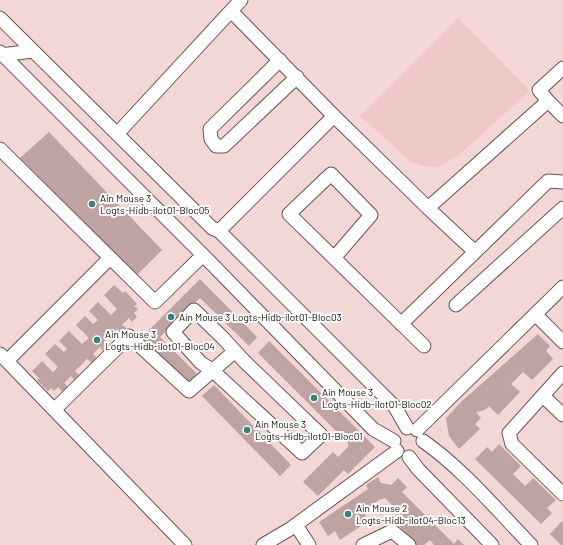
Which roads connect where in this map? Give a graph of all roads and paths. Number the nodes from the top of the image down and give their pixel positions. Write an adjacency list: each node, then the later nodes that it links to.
1 (242, 0): 2 (street)
2 (231, 11): 6 (street); 12 (street)
3 (0, 18): 4 (street)
4 (33, 51): 5 (street); 12 (street)
5 (1, 54): 19 (street)
6 (280, 60): 8 (street); 8 (street)
7 (563, 68): 9 (street)
8 (297, 77): 10 (street)
9 (548, 101): 11 (street); 15 (street)
10 (334, 116): 15 (street); 17 (street)
11 (563, 116)
12 (117, 134): 17 (street)
13 (0, 149): 20 (street)
14 (563, 182): 18 (street)
15 (428, 208): 18 (street)
16 (563, 208): 23 (street)
17 (219, 231): 35 (street)
18 (475, 252): 25 (street)
19 (203, 255): 20 (street); 37 (street)
20 (110, 258): 29 (street)
21 (334, 258): 21 (street); 25 (street)
22 (563, 287): 24 (street)
23 (456, 305)
24 (535, 314): 26 (street); 35 (street)
25 (401, 324): 27 (street)
26 (563, 342)
27 (424, 346)
28 (235, 351): 30 (street); 30 (street); 30 (street)
29 (4, 357): 33 (street)
30 (212, 370): 33 (street)
31 (563, 373): 32 (street)
32 (542, 396): 34 (street); 39 (street)
33 (54, 410): 41 (street)
34 (563, 416)
35 (412, 429): 36 (street); 37 (street)
36 (424, 442): 38 (street); 47 (street)
37 (395, 446): 38 (street); 40 (street)
38 (409, 457): 46 (street)
39 (563, 494)
40 (296, 525): 42 (street); 43 (street)
41 (185, 545)
42 (263, 545)
43 (309, 545)
44 (363, 545): 45 (street)
45 (409, 545)
46 (492, 545)
47 (531, 545)

